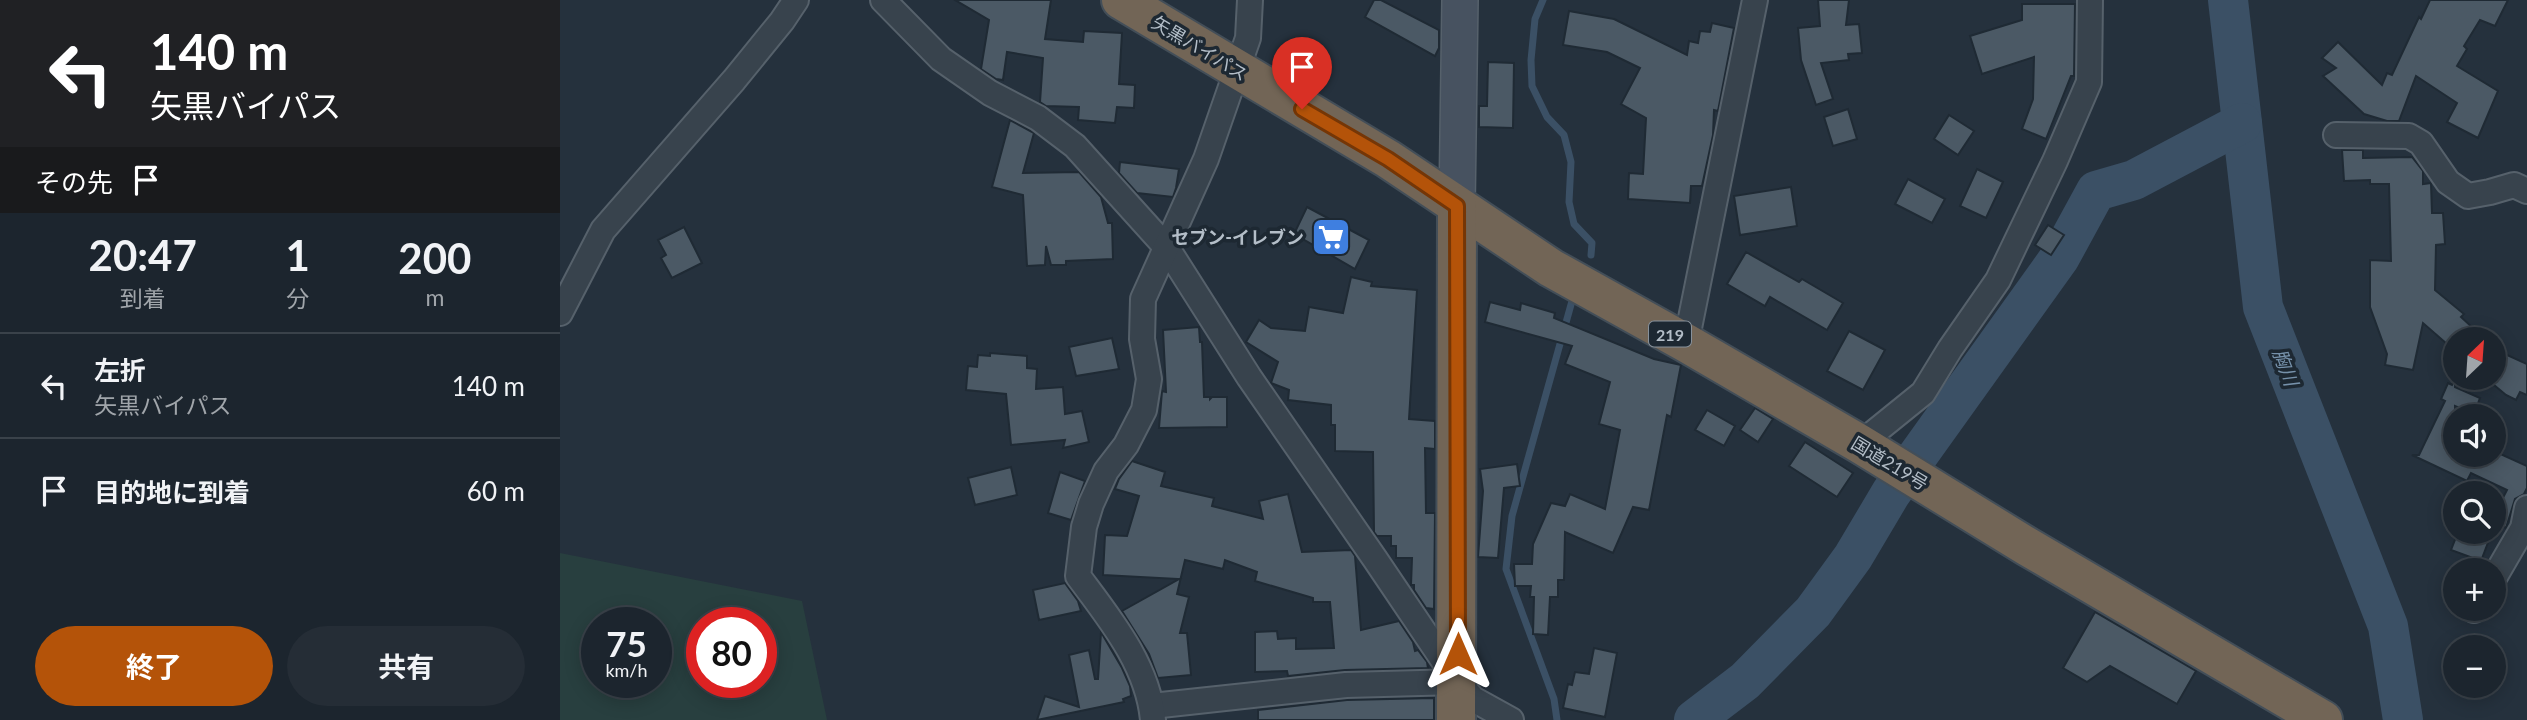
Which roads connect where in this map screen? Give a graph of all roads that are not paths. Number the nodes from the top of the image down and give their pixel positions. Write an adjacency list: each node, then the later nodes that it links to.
1 (796, 0): 13 (street)
2 (883, 0): 12 (street)
3 (1121, 0): 8 (highway, 矢黒バイパス / 219)
4 (1250, 0): 8 (street)
5 (1460, 0): 11 (street)
6 (1755, 0): 14 (street)
7 (2090, 0): 15 (street)
8 (1238, 71): 11 (highway, 矢黒バイパス / 219); 12 (street)
9 (2336, 135): 10 (street)
10 (2527, 191)
11 (1457, 206): 14 (highway, 国道219号 / 219); 18 (highway)
12 (1167, 248): 18 (street); 19 (street)
13 (560, 313)
14 (1686, 343): 15 (highway, 国道219号 / 219)
15 (1872, 452): 22 (highway, 国道219号 / 219)
16 (2527, 508): 17 (street)
17 (2506, 558)
18 (1458, 682): 19 (street); 20 (highway); 21 (street)
19 (1153, 713)
20 (1456, 720)
21 (1511, 720)
22 (2323, 720)

